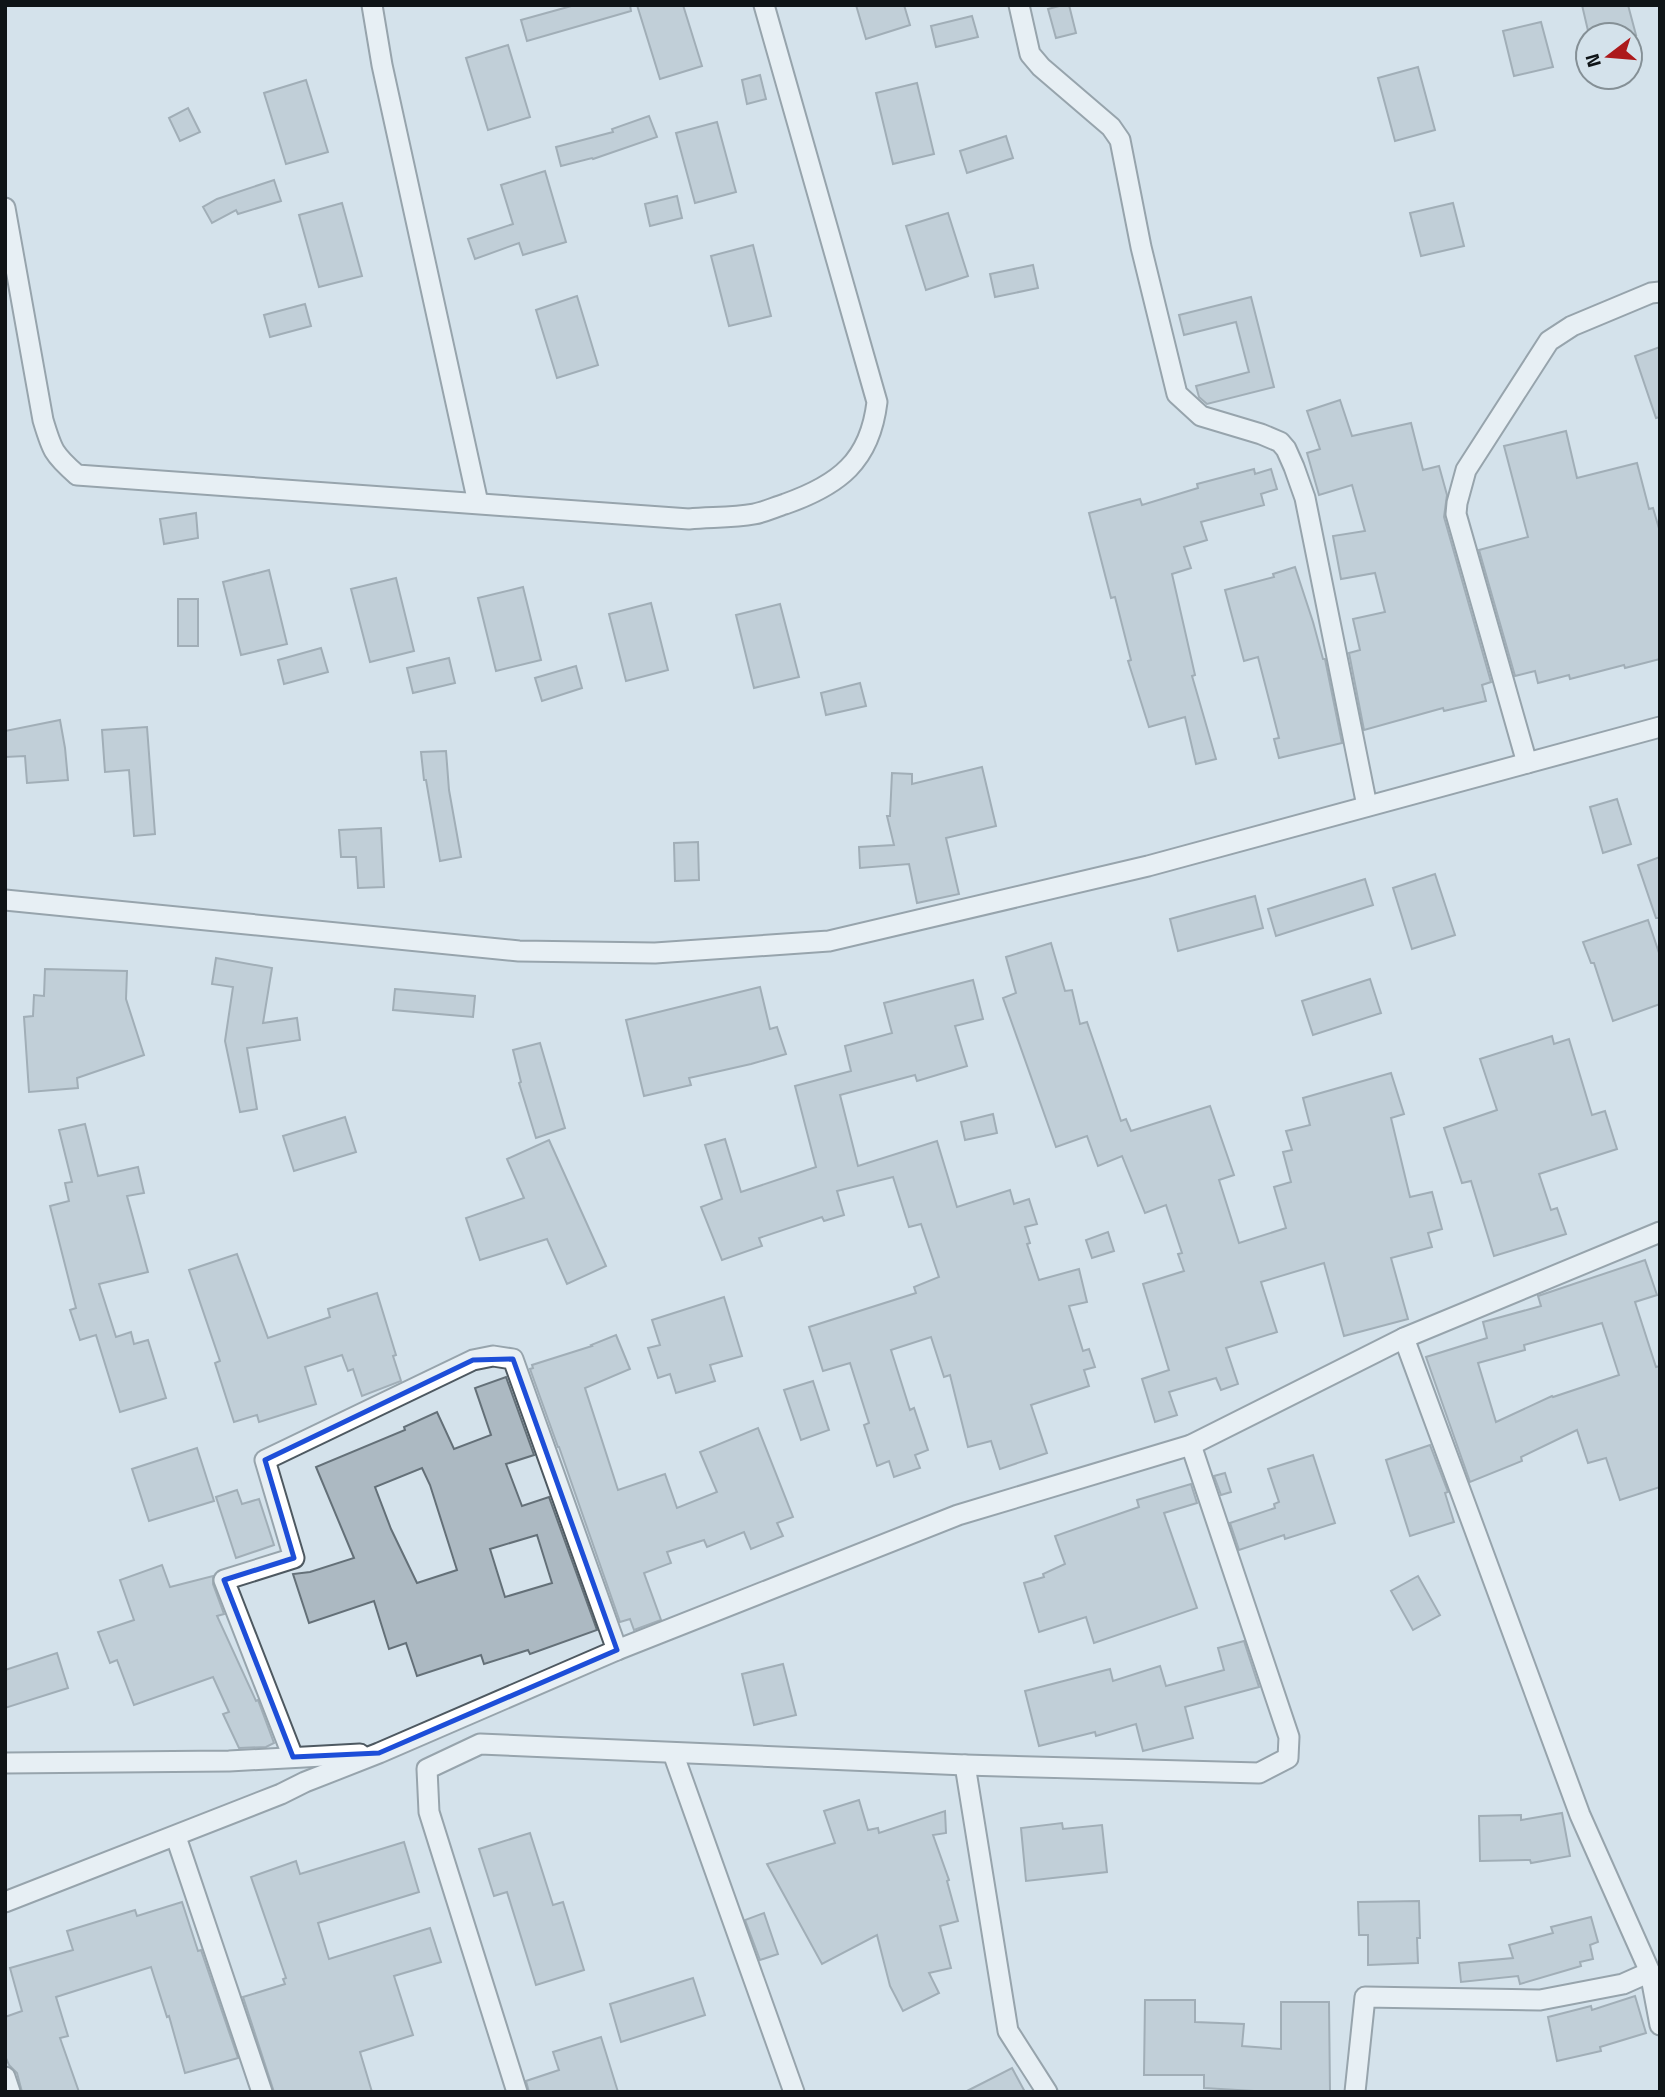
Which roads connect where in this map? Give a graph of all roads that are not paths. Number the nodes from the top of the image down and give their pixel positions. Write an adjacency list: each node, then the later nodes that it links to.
1 (372, 5): 7 (street)
2 (764, 5): 7 (street)
3 (1019, 5): 10 (street)
4 (5, 208): 5 (street)
5 (8, 230): 7 (street)
6 (1660, 292): 9 (street)
7 (478, 503)
8 (1660, 727): 9 (street)
9 (1527, 763): 10 (street)
10 (1367, 806): 11 (street)
11 (5, 900)
12 (1660, 1232): 13 (street)
13 (1404, 1338): 14 (street); 23 (street)
14 (1191, 1445): 15 (street); 20 (street)
15 (617, 1650): 16 (street); 18 (street)
16 (379, 1753): 18 (street); 21 (street)
17 (673, 1753): 20 (street); 28 (street); 29 (street)
18 (293, 1757): 19 (street)
19 (5, 1763)
20 (965, 1765): 30 (street)
21 (176, 1837): 22 (street); 27 (street)
22 (5, 1902)
23 (1650, 1972): 24 (street); 31 (street)
24 (1660, 2025)
25 (5, 2077): 26 (street)
26 (10, 2092)
27 (262, 2092)
28 (516, 2092)
29 (794, 2092)
30 (1047, 2092)
31 (1355, 2092)

